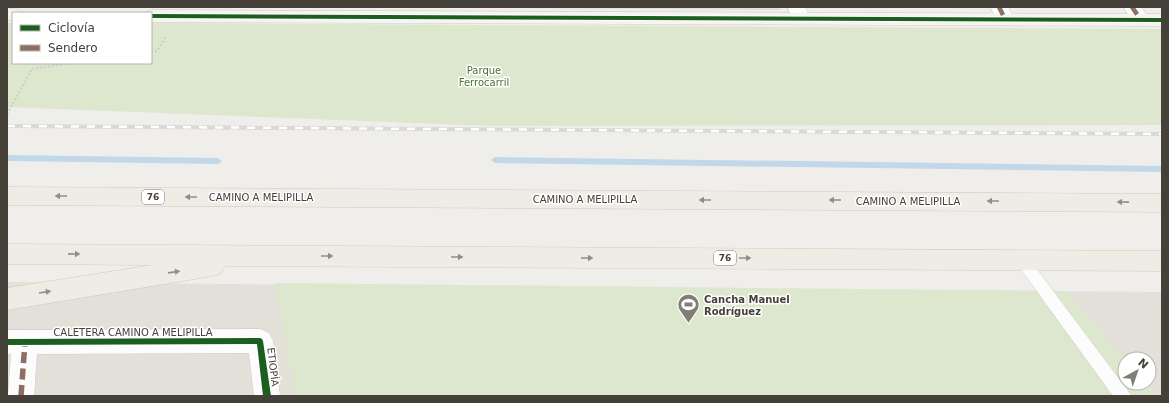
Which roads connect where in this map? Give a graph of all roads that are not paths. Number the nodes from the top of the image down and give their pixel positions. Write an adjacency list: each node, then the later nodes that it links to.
1 (158, 13): 2 (street)
2 (798, 13): 3 (street)
3 (1002, 13): 4 (street)
4 (1136, 13): 5 (street)
5 (1162, 20)
6 (7, 196): 7 (main road, CAMINO A MELIPILLA / 76, one-way to 6)
7 (1162, 203)
8 (7, 254): 9 (main road, 76, one-way to 9)
9 (288, 256): 10 (main road, 76, one-way to 10); 12 (main road, one-way to 9)
10 (1022, 260): 11 (main road, 76); 17 (lane)
11 (1162, 261)
12 (7, 299)
13 (260, 341): 14 (street, CALETERA CAMINO A MELIPILLA); 16 (street, ETIOPÍA)
14 (16, 342): 15 (street)
15 (21, 396)
16 (267, 396)
17 (1123, 396)

